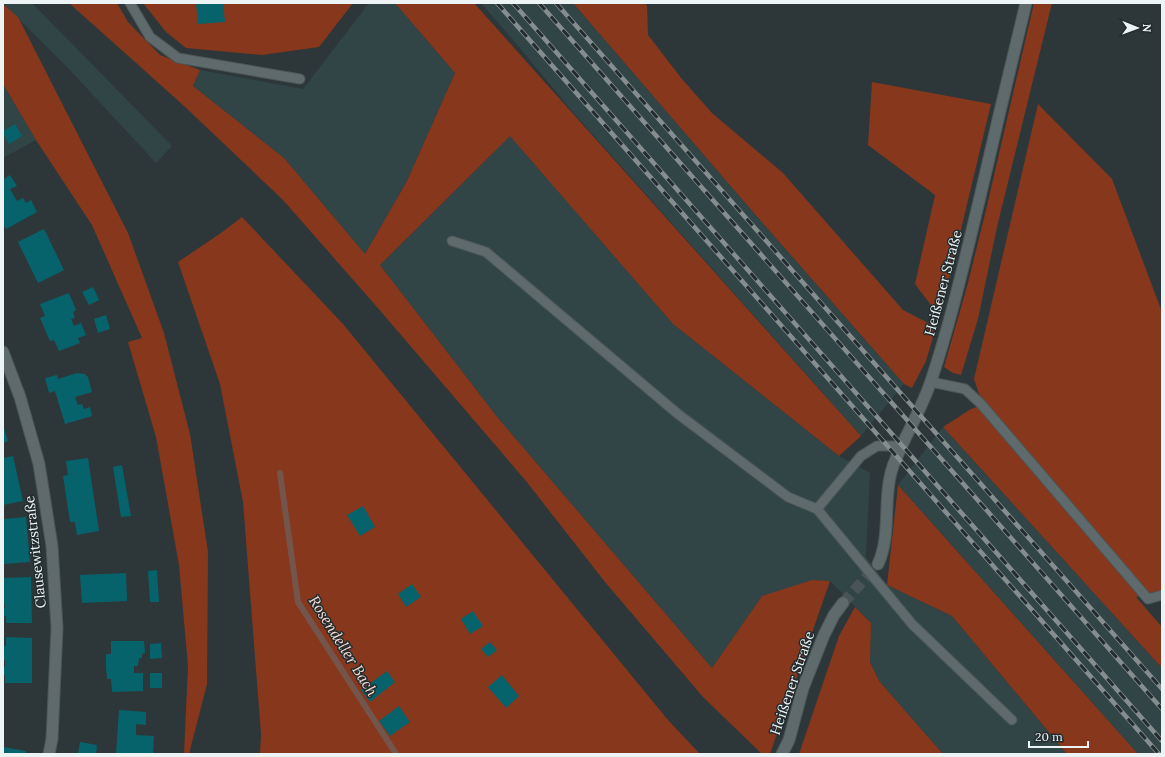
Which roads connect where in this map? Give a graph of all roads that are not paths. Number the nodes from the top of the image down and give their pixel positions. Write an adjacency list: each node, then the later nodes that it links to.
1 (130, 3): 3 (lane)
2 (1026, 3): 6 (street, Heißener Straße)
3 (300, 79)
4 (452, 241): 8 (lane)
5 (3, 352): 13 (street, Clausewitzstraße)
6 (931, 382): 7 (street, Heißener Straße); 10 (lane)
7 (901, 446): 8 (lane); 9 (street, Heißener Straße)
8 (817, 509): 12 (lane)
9 (878, 564)
10 (1162, 595)
11 (843, 603): 14 (street, Heißener Straße)
12 (1012, 720)
13 (49, 754)
14 (782, 754)

